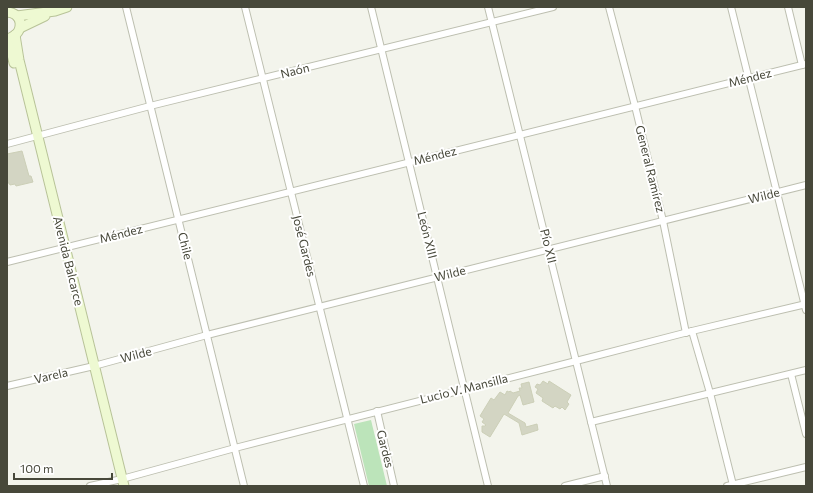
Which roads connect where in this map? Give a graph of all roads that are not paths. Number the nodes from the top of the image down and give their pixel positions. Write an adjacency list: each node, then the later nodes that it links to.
1 (67, 7): 10 (main road)
2 (126, 7): 19 (street, Chile)
3 (245, 7): 17 (street, José Gardes)
4 (371, 7): 15 (street, León XIII)
5 (488, 7): 12 (street, Pío XII)
6 (553, 7): 12 (street, Naón)
7 (609, 7): 20 (street, General Ramírez)
8 (731, 7): 18 (street)
9 (788, 7): 16 (street)
10 (55, 11): 11 (main road); 13 (main road)
11 (11, 12): 13 (main road, Avenida Balcarce)
12 (492, 22): 15 (street, Naón); 21 (street, Pío XII)
13 (14, 34): 22 (main road, Avenida Balcarce)
14 (7, 42): 22 (main road, Avenida Balcarce)
15 (381, 49): 17 (street, Naón); 24 (street, León XIII)
16 (804, 65): 18 (street, Méndez)
17 (263, 78): 19 (street, Naón); 26 (street, José Gardes)
18 (748, 79): 20 (street, Méndez); 27 (street)
19 (150, 106): 22 (street, Naón); 28 (street, Chile)
20 (635, 106): 21 (street, Méndez); 29 (street, General Ramírez)
21 (520, 135): 24 (street, Méndez); 31 (street, Pío XII)
22 (35, 137): 23 (street, Naón); 30 (main road, Avenida Balcarce)
23 (7, 144)
24 (409, 162): 26 (street, Méndez); 33 (street, León XIII)
25 (806, 185): 27 (street, Wilde)
26 (291, 192): 28 (street, Méndez); 35 (street, José Gardes)
27 (777, 192): 29 (street, Wilde); 34 (street)
28 (178, 219): 30 (street, Méndez); 37 (street, Chile)
29 (663, 221): 31 (street, Wilde); 36 (street, General Ramírez)
30 (62, 248): 32 (street, Méndez); 39 (main road, Avenida Balcarce)
31 (548, 250): 33 (street, Wilde); 38 (street, Pío XII)
32 (7, 262)
33 (437, 278): 35 (street, Wilde); 43 (street, León XIII)
34 (806, 306): 36 (street, Lucio V. Mansilla)
35 (319, 307): 37 (street, Wilde); 46 (street, José Gardes)
36 (689, 332): 38 (street, Lucio V. Mansilla); 44 (street, General Ramírez)
37 (207, 335): 39 (street, Wilde); 49 (street, Chile)
38 (576, 361): 43 (street, Lucio V. Mansilla); 47 (street, Pío XII)
39 (91, 366): 42 (street, Varela); 52 (main road, Avenida Balcarce)
40 (806, 370): 41 (street)
41 (791, 374): 44 (street); 48 (street)
42 (7, 386)
43 (464, 389): 45 (street, Lucio V. Mansilla); 58 (street, León XIII)
44 (710, 393): 47 (street); 53 (street, General Ramírez)
45 (376, 412): 46 (street, Lucio V. Mansilla); 57 (street, Gardes)
46 (347, 419): 49 (street, Lucio V. Mansilla); 56 (street, José Gardes)
47 (591, 422): 51 (street, Pío XII)
48 (806, 434)
49 (234, 448): 52 (street, Lucio V. Mansilla); 55 (street, Chile)
50 (806, 468): 53 (street)
51 (604, 476): 59 (street); 60 (street, Pío XII)
52 (120, 483): 54 (street, Lucio V. Mansilla)
53 (730, 485)
54 (90, 486)
55 (244, 486)
56 (364, 486)
57 (394, 486)
58 (488, 486)
59 (565, 486)
60 (607, 486)

